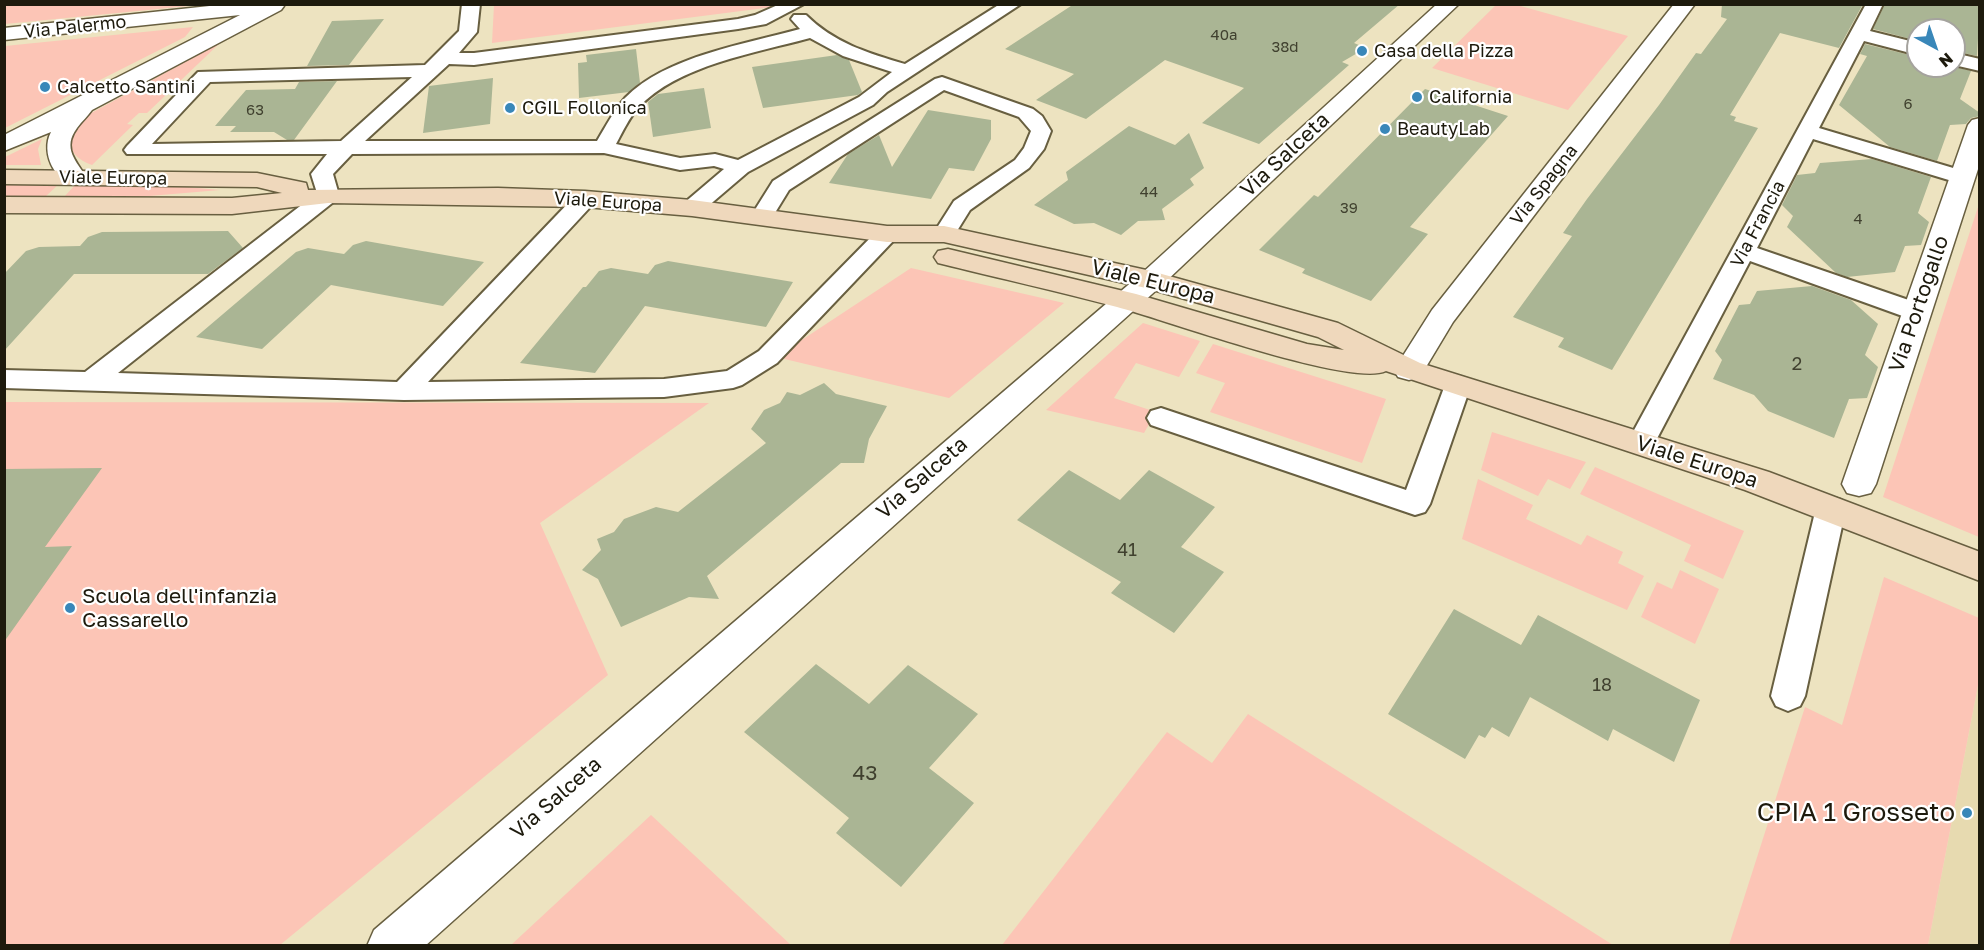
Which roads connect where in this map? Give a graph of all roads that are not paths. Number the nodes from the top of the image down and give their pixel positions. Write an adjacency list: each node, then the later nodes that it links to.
1 (471, 4): 13 (lane)
2 (1013, 4): 14 (lane)
3 (1449, 4): 33 (street, Via Salceta)
4 (1685, 4): 36 (street, Via Spagna)
5 (1875, 4): 10 (lane, Via Francia)
6 (279, 5): 8 (street, Via Palermo)
7 (794, 6): 9 (lane); 13 (lane)
8 (219, 23): 11 (street, Via Palermo); 15 (street, Via Palermo)
9 (811, 32): 14 (lane); 19 (lane)
10 (1859, 33): 12 (lane); 17 (lane, Via Francia)
11 (4, 34)
12 (1906, 46)
13 (437, 64): 20 (lane); 20 (lane)
14 (907, 71): 21 (lane)
15 (87, 104): 18 (street, Via Palermo); 24 (street, Via Palermo)
16 (1980, 124): 23 (street, Via Portogallo)
17 (1807, 131): 23 (lane); 32 (lane, Via Francia)
18 (4, 144)
19 (604, 147): 20 (lane); 21 (lane)
20 (343, 148): 25 (lane)
21 (740, 166): 28 (lane)
22 (4, 177): 24 (main road, Viale Europa)
23 (1962, 177): 35 (street, Via Portogallo)
24 (75, 178): 25 (main road, Viale Europa)
25 (328, 195): 26 (main road, Viale Europa); 27 (main road, Viale Europa); 38 (lane)
26 (585, 199): 28 (main road, Viale Europa); 40 (lane)
27 (4, 205)
28 (692, 208): 29 (main road, Viale Europa)
29 (762, 216): 30 (main road, Viale Europa); 31 (lane)
30 (887, 234): 31 (main road, Viale Europa); 34 (main road, Viale Europa); 40 (lane)
31 (944, 234): 33 (main road, Viale Europa)
32 (1743, 251): 35 (lane); 42 (lane, Via Francia)
33 (1151, 280): 34 (street, Via Salceta); 36 (main road, Viale Europa)
34 (1126, 300): 36 (main road, Viale Europa); 47 (street, Via Salceta)
35 (1917, 312): 43 (street, Via Portogallo)
36 (1409, 370): 39 (main road, Viale Europa)
37 (4, 379): 38 (lane)
38 (93, 380): 40 (lane)
39 (1458, 385): 41 (lane); 42 (main road, Viale Europa)
40 (404, 391)
41 (1161, 418)
42 (1641, 443): 44 (main road, Viale Europa)
43 (1859, 484)
44 (1831, 508): 45 (main road, Viale Europa); 46 (lane)
45 (1980, 567)
46 (1788, 696)
47 (390, 945)

